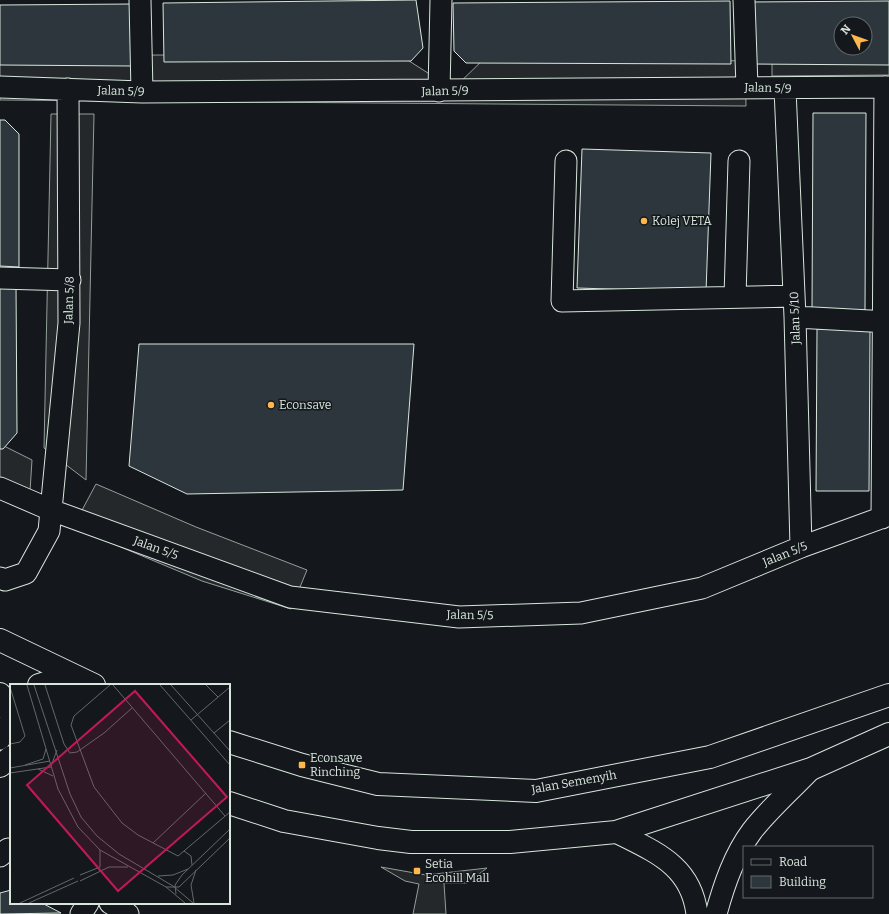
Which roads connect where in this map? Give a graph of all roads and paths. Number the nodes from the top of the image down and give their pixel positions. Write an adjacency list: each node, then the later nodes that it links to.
1 (140, 0): 10 (street)
2 (441, 0): 9 (street)
3 (744, 0): 5 (street)
4 (0, 87): 7 (street, Jalan 5/9)
5 (747, 87): 8 (street, Jalan 5/9); 9 (street, Jalan 5/9)
6 (887, 87): 8 (street, Jalan 5/9); 18 (street)
7 (68, 89): 10 (street, Jalan 5/9); 14 (street, Jalan 5/8)
8 (784, 89): 15 (street, Jalan 5/10)
9 (439, 91): 10 (street, Jalan 5/9)
10 (142, 92)
11 (566, 160): 16 (street)
12 (739, 160): 16 (street)
13 (0, 278): 14 (street)
14 (70, 280): 20 (street, Jalan 5/8)
15 (794, 296): 16 (street); 17 (street, Jalan 5/10)
16 (735, 297)
17 (795, 317): 18 (street); 22 (street, Jalan 5/10)
18 (886, 322): 21 (street)
19 (0, 488): 20 (street, Jalan 5/5)
20 (51, 510): 22 (street, Jalan 5/5); 23 (street, Jalan 5/8)
21 (886, 516): 22 (street, Jalan 5/5)
22 (801, 547)
23 (0, 578)
24 (0, 637): 26 (street)
25 (0, 640): 26 (main road)
26 (19, 650): 27 (main road)
27 (72, 676): 28 (main road); 29 (main road)
28 (43, 684)
29 (92, 684)
30 (889, 695): 34 (main road, Jalan Semenyih)
31 (10, 722): 33 (street)
32 (889, 734): 37 (main road)
33 (0, 739)
34 (230, 742)
35 (10, 758): 36 (main road)
36 (0, 766)
37 (811, 768): 39 (main road); 40 (street)
38 (230, 803): 39 (main road)
39 (616, 832): 46 (street)
40 (743, 846)
41 (743, 846): 47 (street)
42 (87, 904): 44 (street)
43 (112, 904): 45 (street)
44 (81, 914)
45 (128, 914)
46 (697, 914)
47 (716, 914)

